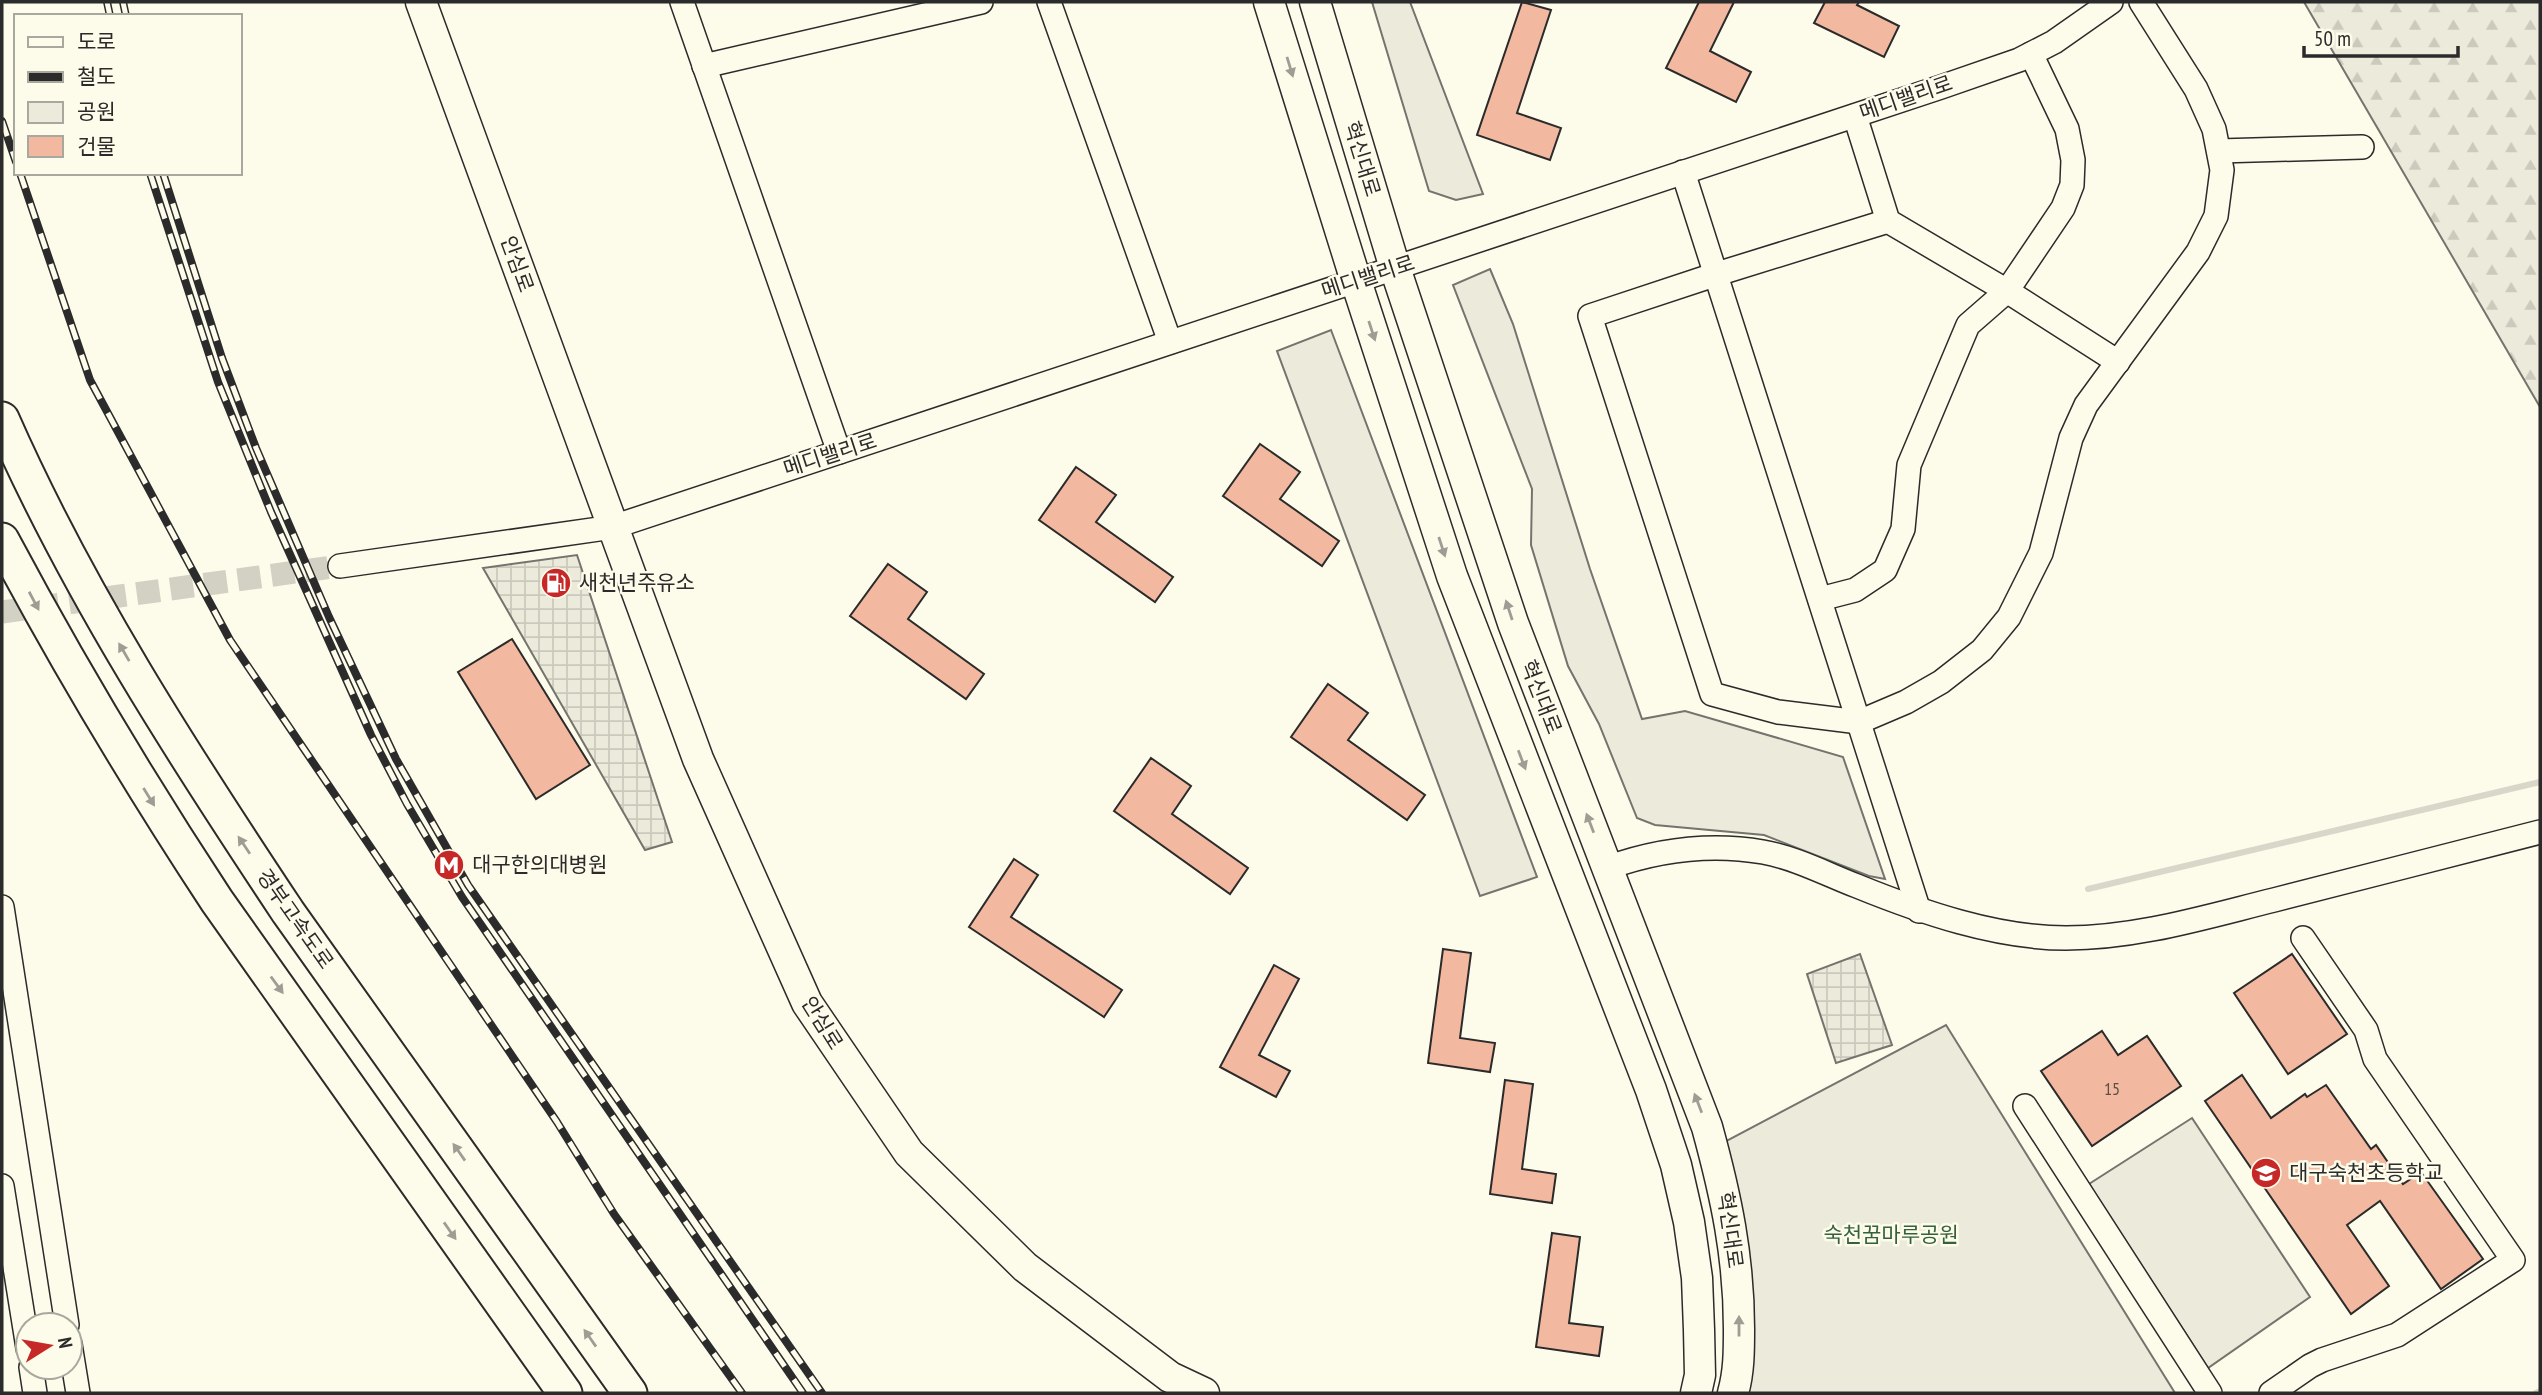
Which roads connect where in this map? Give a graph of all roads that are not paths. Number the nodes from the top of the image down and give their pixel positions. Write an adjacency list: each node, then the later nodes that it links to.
1 (421, 2): 24 (main road, 안심로)
2 (682, 2): 10 (street)
3 (981, 2): 10 (street)
4 (1049, 2): 20 (street)
5 (1269, 2): 18 (main road, one-way to 18)
6 (1315, 2): 16 (main road, 혁신대로)
7 (2112, 2): 8 (street); 9 (street, 메디밸리로)
8 (2141, 2): 13 (street)
9 (2031, 54): 11 (street, 메디밸리로); 19 (street)
10 (704, 66): 23 (street)
11 (1855, 116): 14 (street, 메디밸리로); 15 (street)
12 (2362, 147): 13 (street)
13 (2219, 151): 21 (street)
14 (1683, 173): 16 (street, 메디밸리로); 17 (street)
15 (1888, 221): 17 (street); 19 (street)
16 (1395, 268): 18 (street, 메디밸리로); 30 (main road, 혁신대로, one-way to 16)
17 (1717, 274): 27 (street); 28 (street)
18 (1356, 281): 20 (street, 메디밸리로); 38 (main road, one-way to 38)
19 (2007, 291): 21 (street); 27 (street)
20 (1170, 342): 23 (street, 메디밸리로)
21 (2118, 362): 28 (street)
22 (2, 418): 41 (highway, 경부고속도로, one-way to 22)
23 (839, 452): 24 (street, 메디밸리로)
24 (613, 527): 26 (street); 42 (main road, 안심로)
25 (2, 540): 40 (highway, one-way to 40)
26 (340, 566)
27 (1820, 599): 28 (street)
28 (1859, 722): 32 (street)
29 (2540, 832): 32 (street)
30 (1607, 868): 32 (street); 39 (main road, 혁신대로, one-way to 30)
31 (2, 907): 37 (street)
32 (1919, 911)
33 (2303, 938): 44 (street)
34 (2025, 1106): 43 (street)
35 (2, 1186): 36 (street)
36 (22, 1311)
37 (65, 1311)
38 (1695, 1387)
39 (1737, 1387)
40 (565, 1393)
41 (630, 1393)
42 (1204, 1393)
43 (2210, 1393)
44 (2271, 1393)

